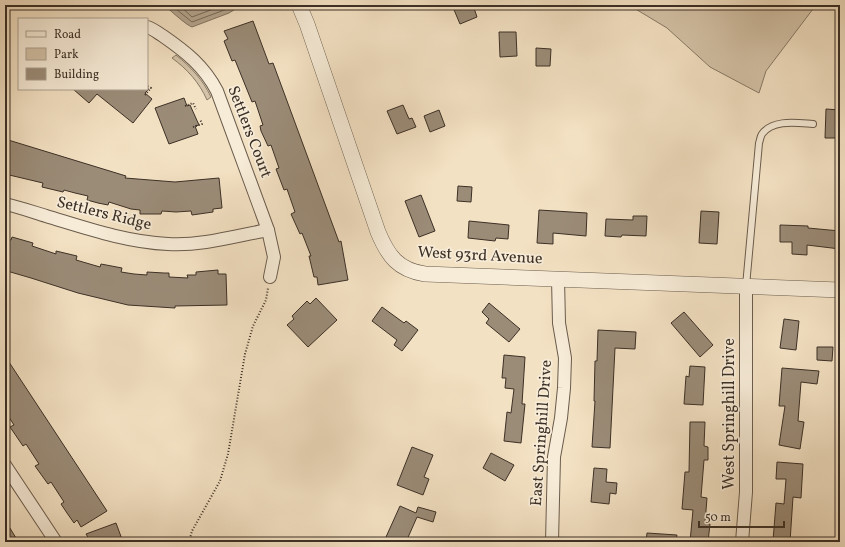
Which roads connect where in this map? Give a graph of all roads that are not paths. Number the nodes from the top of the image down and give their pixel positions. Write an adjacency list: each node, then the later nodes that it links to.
1 (299, 5): 7 (street, West 93rd Avenue)
2 (148, 28): 5 (street, Settlers Court)
3 (813, 124): 8 (lane)
4 (5, 204): 5 (street, Settlers Ridge)
5 (268, 230): 6 (street, Settlers Court)
6 (270, 277)
7 (558, 279): 8 (street, West 93rd Avenue); 12 (street, East Springhill Drive)
8 (746, 286): 9 (street, West 93rd Avenue); 13 (street, West Springhill Drive)
9 (840, 290)
10 (5, 465): 11 (street)
11 (56, 542)
12 (552, 542)
13 (742, 542)

